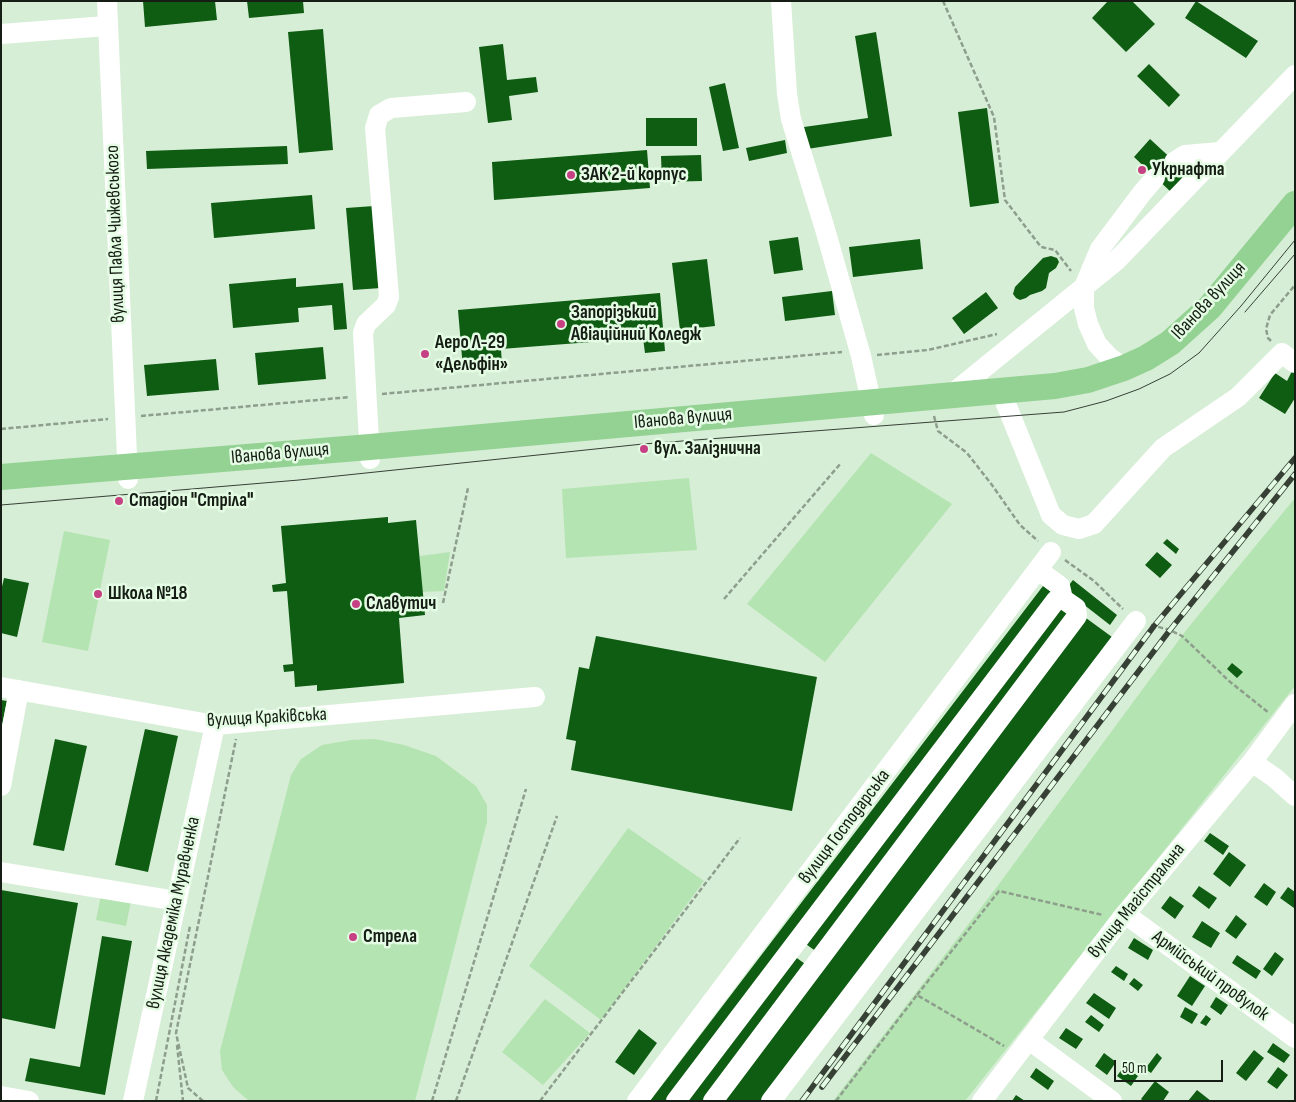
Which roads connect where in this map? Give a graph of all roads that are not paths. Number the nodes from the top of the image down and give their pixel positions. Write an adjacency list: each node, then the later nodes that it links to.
1 (107, 1): 3 (street, вулиця Павла Чижевського)
2 (781, 1): 17 (street)
3 (107, 26): 4 (street); 19 (street, вулиця Павла Чижевського)
4 (1, 34)
5 (1295, 75): 7 (street)
6 (466, 102): 18 (street)
7 (1220, 152): 8 (street); 12 (street)
8 (1174, 162)
9 (1155, 178): 12 (street)
10 (1295, 204): 14 (main road, Іванова вулиця)
11 (1295, 225): 16 (main road, Іванова вулиця)
12 (1078, 282): 14 (street); 15 (street)
13 (1288, 358): 16 (street)
14 (1124, 368): 15 (main road, Іванова вулиця)
15 (942, 402): 16 (main road, Іванова вулиця); 17 (main road, Іванова вулиця)
16 (1006, 404)
17 (873, 408): 18 (main road, Іванова вулиця)
18 (370, 453): 19 (main road, Іванова вулиця)
19 (127, 472): 20 (main road, Іванова вулиця); 21 (main road, Іванова вулиця)
20 (1, 476)
21 (1, 489)
22 (1052, 552): 23 (street, вулиця Господарська)
23 (1038, 570): 24 (street); 43 (street, вулиця Господарська)
24 (1063, 599): 36 (street); 37 (street)
25 (1136, 621): 46 (street)
26 (10, 688): 29 (street, вулиця Краківська); 31 (street)
27 (534, 696): 29 (street, вулиця Краківська)
28 (1295, 704): 30 (street, вулиця Магістральна)
29 (215, 725): 34 (street, вулиця Академіка Муравченка)
30 (1252, 762): 32 (street); 35 (street, вулиця Магістральна)
31 (1, 786)
32 (1295, 796)
33 (1, 872): 34 (street)
34 (177, 901): 42 (street, вулиця Академіка Муравченка)
35 (1123, 916): 38 (street, Армійський провулок); 39 (street, вулиця Магістральна)
36 (795, 944): 37 (street); 44 (street)
37 (817, 962): 45 (street)
38 (1295, 1038)
39 (1024, 1047): 47 (street, вулиця Магістральна); 48 (street)
40 (1, 1096): 41 (street)
41 (29, 1101)
42 (133, 1101)
43 (637, 1101)
44 (676, 1101)
45 (713, 1101)
46 (771, 1101)
47 (982, 1101)
48 (1112, 1101)

